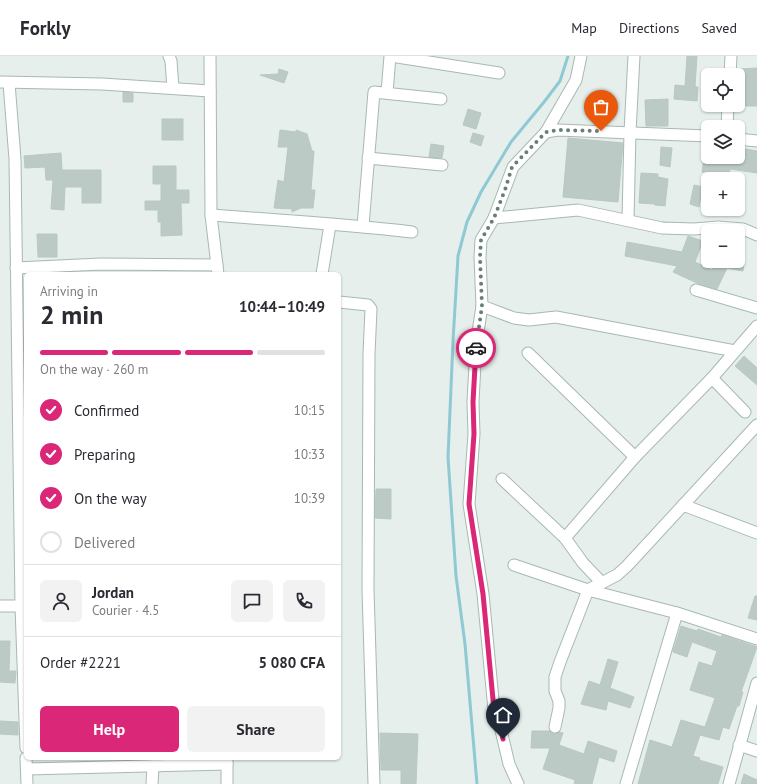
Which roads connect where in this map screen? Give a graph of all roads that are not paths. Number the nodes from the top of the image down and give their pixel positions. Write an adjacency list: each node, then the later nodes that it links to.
1 (169, 56): 11 (street)
2 (210, 56): 12 (street)
3 (391, 56): 7 (street); 13 (street)
4 (581, 56): 15 (street)
5 (634, 56): 16 (street)
6 (731, 56): 8 (street)
7 (454, 61): 9 (street)
8 (730, 68)
9 (499, 74)
10 (5, 82): 11 (street); 29 (street)
11 (173, 88): 12 (street)
12 (210, 90): 22 (street)
13 (387, 93): 14 (street); 20 (street)
14 (441, 99)
15 (546, 132): 16 (street); 23 (street)
16 (630, 132): 17 (street); 24 (street)
17 (701, 136)
18 (745, 140): 19 (street)
19 (757, 141)
20 (368, 158): 21 (street); 26 (street)
21 (442, 165)
22 (211, 215): 25 (street); 31 (street)
23 (494, 218): 24 (street); 35 (street)
24 (628, 220): 28 (street)
25 (330, 225): 26 (street); 32 (street)
26 (363, 226): 27 (street)
27 (412, 232)
28 (757, 235)
29 (16, 268): 30 (street); 46 (street)
30 (101, 269): 31 (street)
31 (218, 270)
32 (322, 272)
33 (696, 290): 36 (street)
34 (341, 302): 67 (street)
35 (482, 306): 38 (street); 68 (street)
36 (757, 308)
37 (757, 326): 38 (street)
38 (735, 351): 40 (street)
39 (528, 353): 43 (street)
40 (712, 378): 41 (street); 43 (street)
41 (745, 412)
42 (757, 426): 45 (street)
43 (635, 457): 48 (street)
44 (502, 479): 48 (street)
45 (683, 505): 47 (street); 50 (street)
46 (23, 520): 53 (street)
47 (757, 533)
48 (565, 538): 50 (street)
49 (514, 565): 51 (street)
50 (602, 583): 51 (street)
51 (588, 590): 54 (street); 58 (street)
52 (0, 606): 53 (street)
53 (23, 606): 56 (street)
54 (677, 613): 55 (street); 69 (street)
55 (757, 639)
56 (24, 650)
57 (757, 682): 59 (street)
58 (555, 727)
59 (740, 745): 60 (street); 70 (street)
60 (757, 751)
61 (227, 761): 63 (street); 66 (street)
62 (27, 764): 63 (street); 64 (street)
63 (153, 766): 65 (street)
64 (27, 784)
65 (152, 784)
66 (227, 784)
67 (374, 784)
68 (518, 784)
69 (626, 784)
70 (729, 784)

